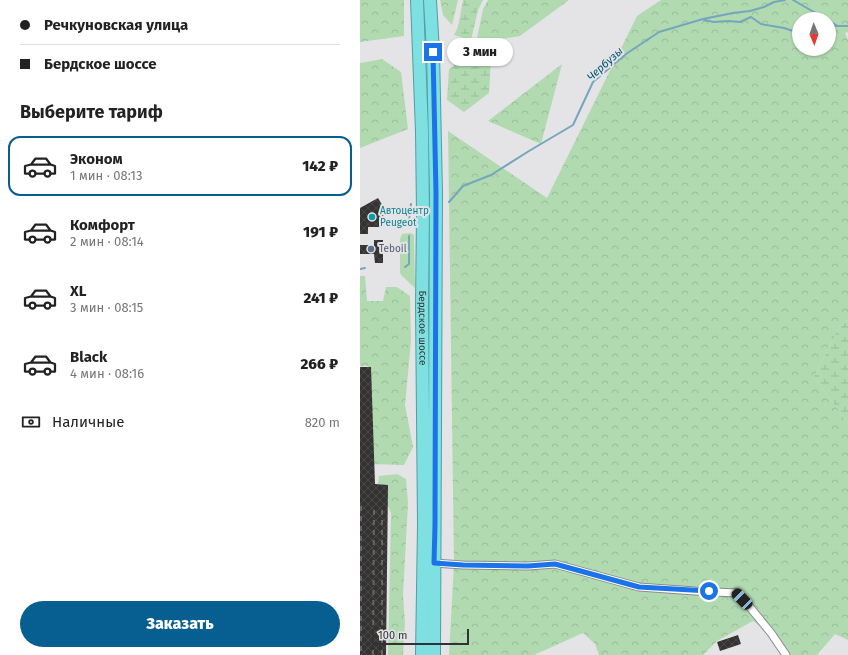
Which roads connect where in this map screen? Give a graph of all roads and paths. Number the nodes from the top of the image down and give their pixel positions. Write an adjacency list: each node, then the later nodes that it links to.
1 (417, 0): 3 (highway, Бердское шоссе)
2 (430, 0): 4 (highway, Бердское шоссе)
3 (422, 153): 4 (highway); 6 (highway, Бердское шоссе)
4 (435, 153): 5 (highway, Бердское шоссе)
5 (434, 563): 7 (highway, Бердское шоссе); 8 (street)
6 (422, 655)
7 (434, 655)
8 (786, 655)

